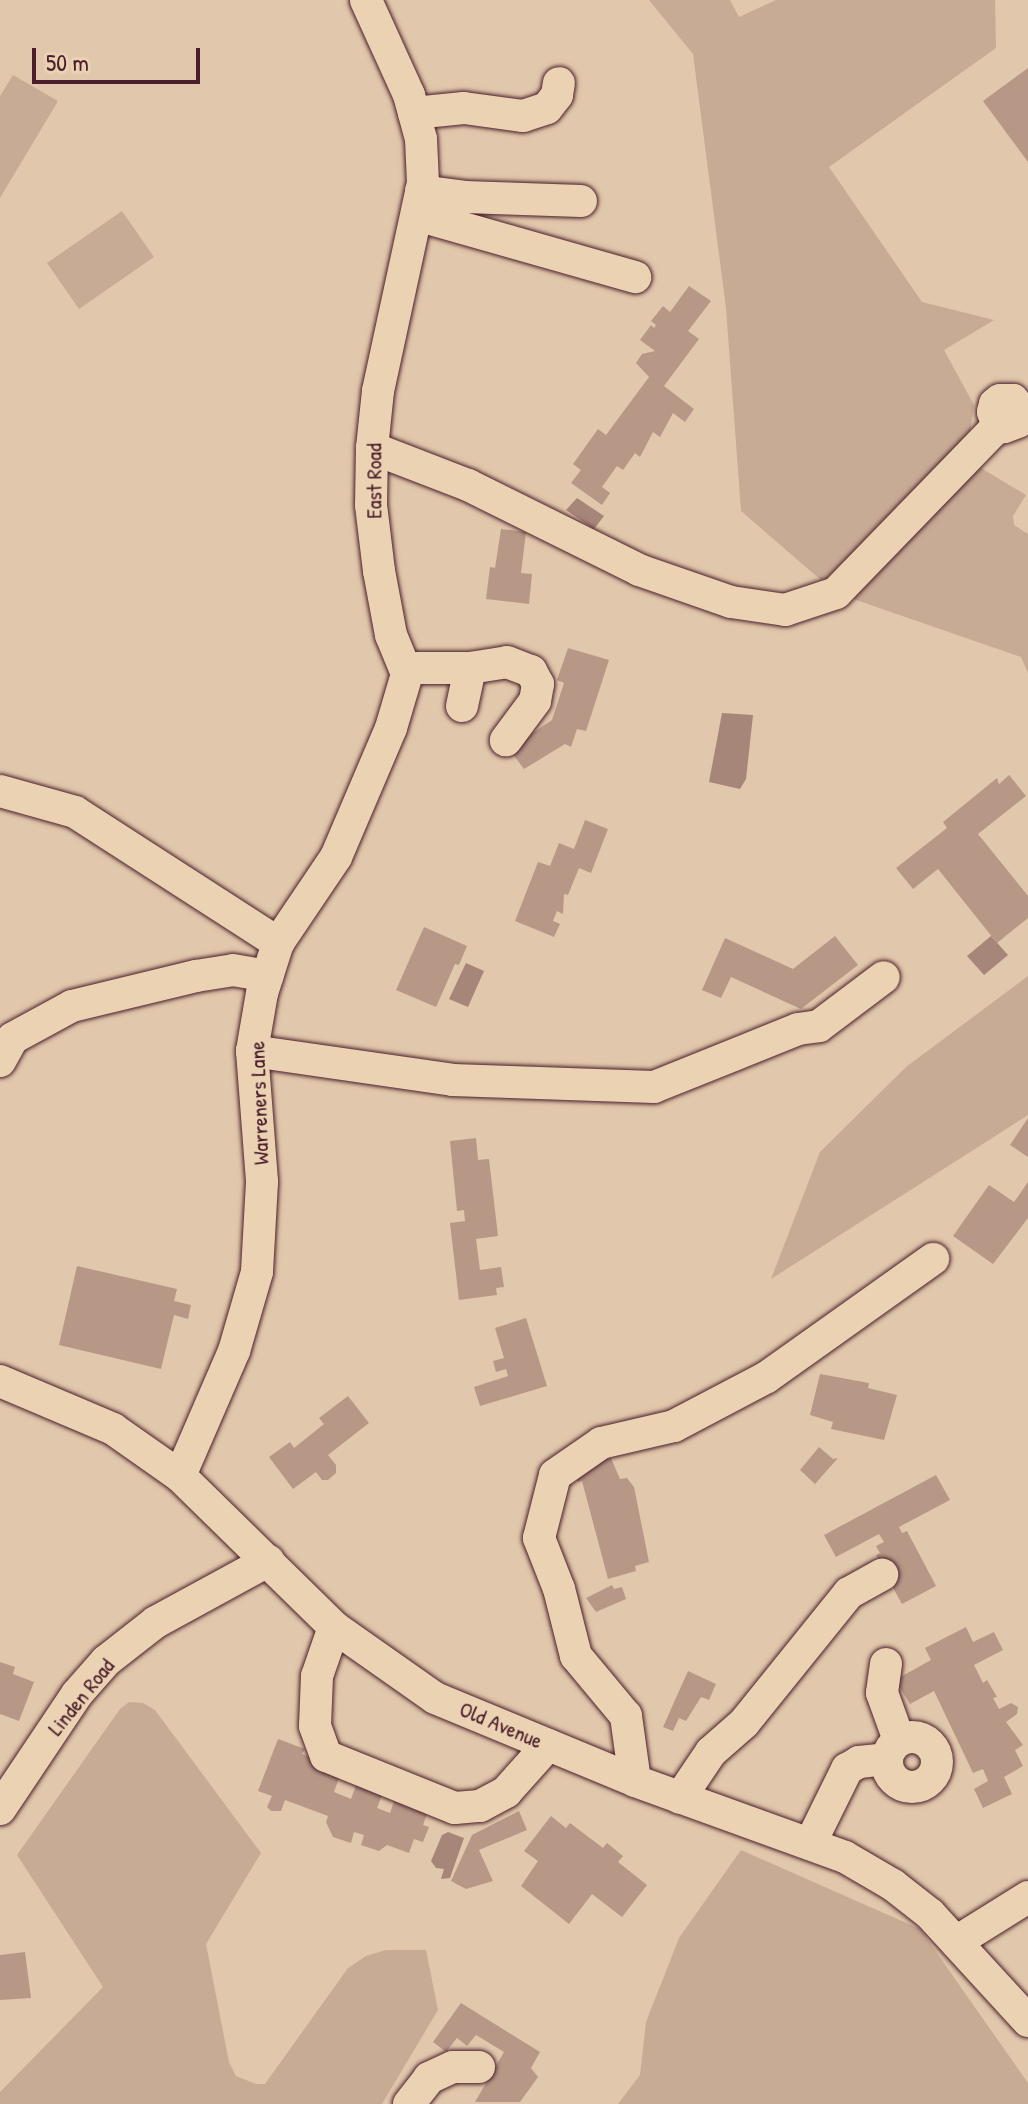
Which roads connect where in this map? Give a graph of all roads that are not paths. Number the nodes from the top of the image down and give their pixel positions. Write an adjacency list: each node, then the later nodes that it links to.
1 (366, 0): 3 (street, East Road)
2 (559, 83): 3 (street)
3 (414, 113): 5 (street, East Road)
4 (581, 201): 5 (street)
5 (419, 203): 6 (street); 8 (street, East Road)
6 (635, 277)
7 (997, 424): 8 (street)
8 (372, 448): 9 (street, East Road)
9 (405, 668): 10 (street); 14 (street)
10 (470, 668): 11 (street); 12 (street)
11 (462, 706)
12 (506, 740)
13 (0, 791): 14 (street)
14 (278, 943): 15 (street, Warreners Lane)
15 (267, 976): 17 (street, Warreners Lane); 18 (street)
16 (884, 977): 17 (street)
17 (252, 1051): 21 (street, Warreners Lane)
18 (0, 1061)
19 (933, 1259): 27 (street)
20 (0, 1381): 21 (street, Old Avenue)
21 (180, 1476): 22 (street, Old Avenue)
22 (268, 1561): 24 (street, Old Avenue); 29 (street, Linden Road)
23 (882, 1575): 28 (street)
24 (334, 1627): 26 (street, Old Avenue); 26 (street)
25 (886, 1664): 30 (street)
26 (548, 1745): 27 (street, Old Avenue)
27 (635, 1781): 28 (street, Old Avenue)
28 (680, 1798): 30 (street, Old Avenue)
29 (0, 1809)
30 (810, 1844): 32 (street, Old Avenue)
31 (1028, 1897): 32 (street)
32 (956, 1942): 33 (street, Old Avenue)
33 (1028, 2021)
34 (479, 2067): 35 (street)
35 (409, 2104)

